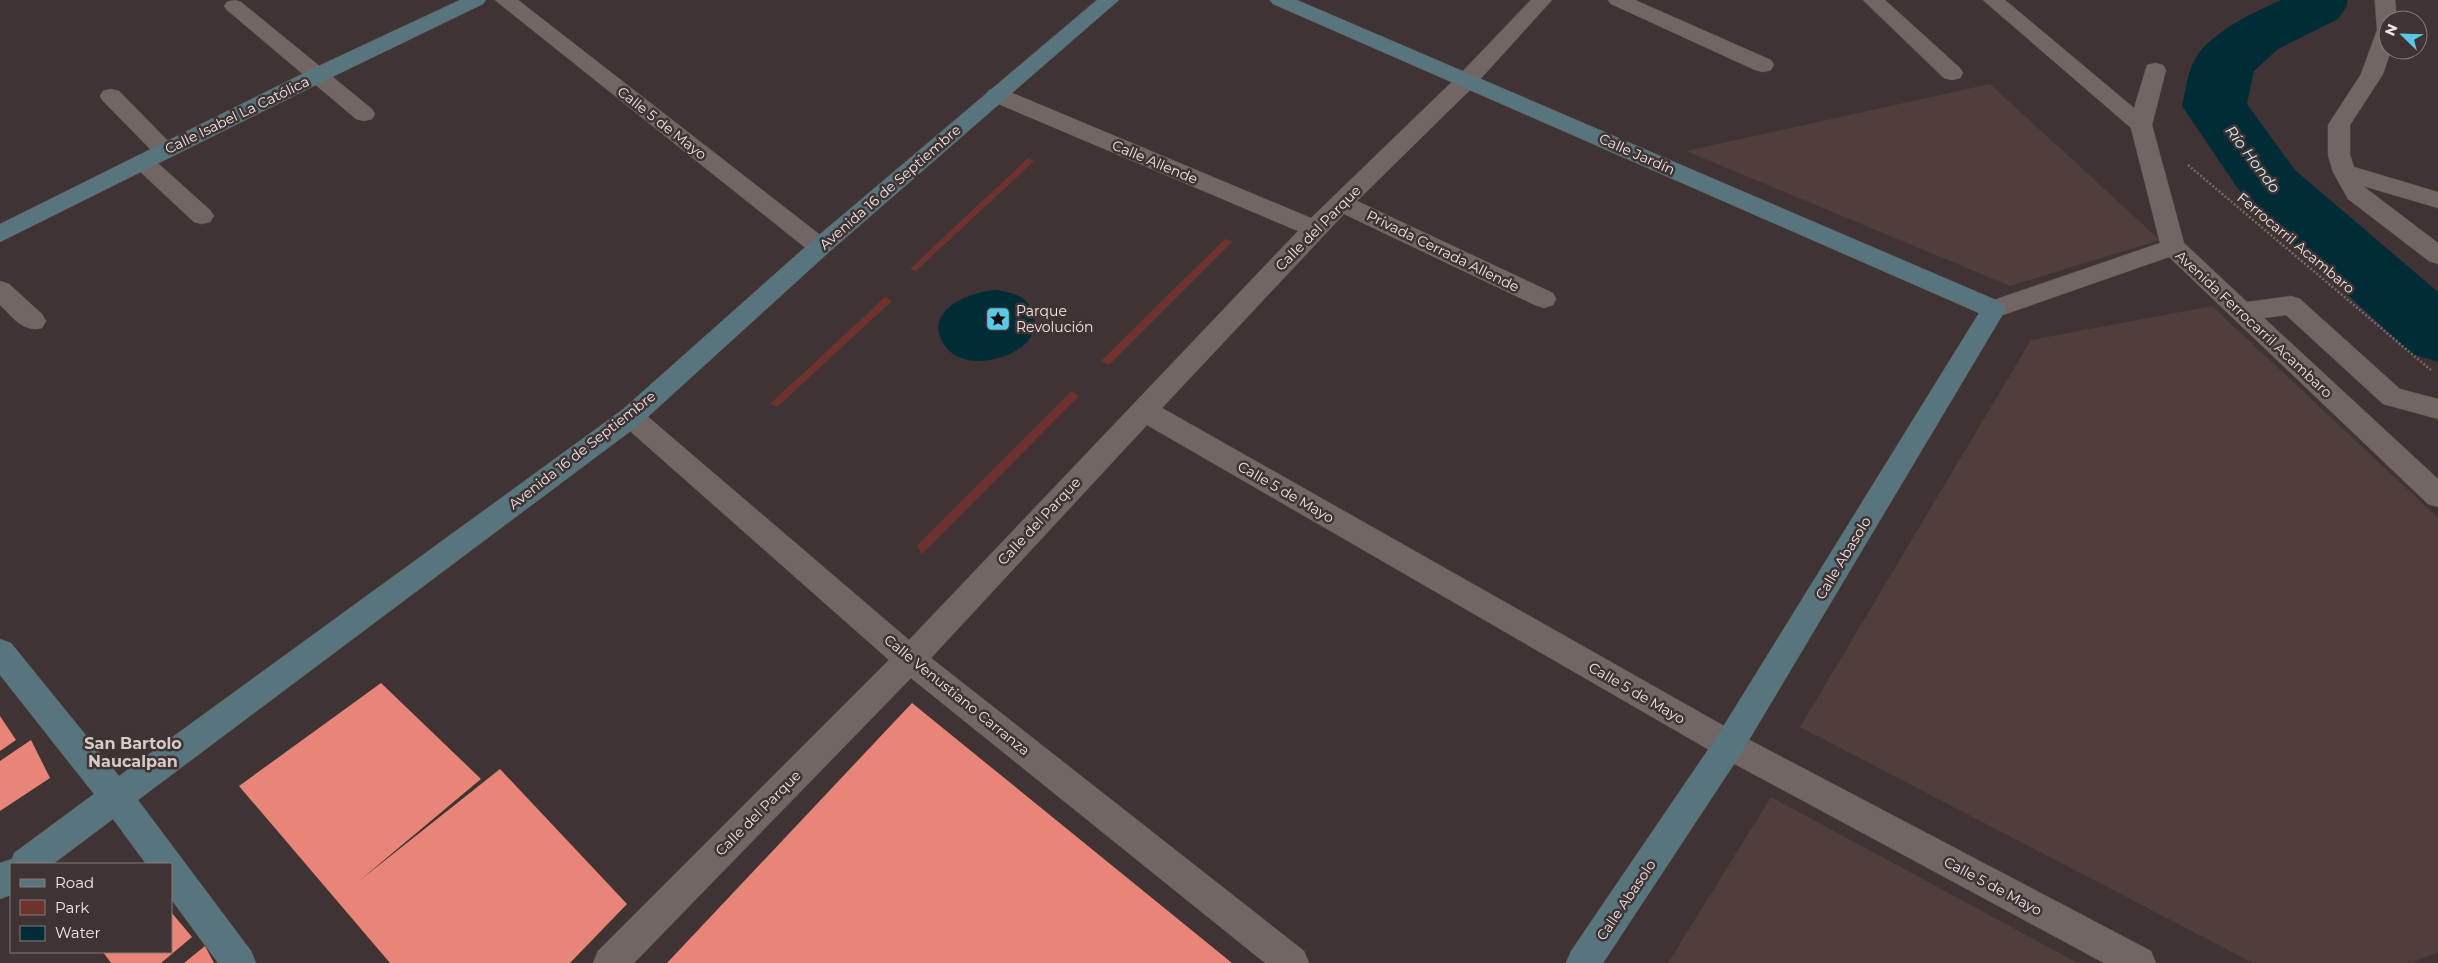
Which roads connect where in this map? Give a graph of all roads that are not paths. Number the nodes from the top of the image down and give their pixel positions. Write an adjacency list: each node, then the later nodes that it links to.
1 (476, 0): 14 (street, Calle Isabel La Católica)
2 (505, 0): 28 (street, Calle 5 de Mayo)
3 (1109, 0): 16 (street, Avenida 16 de Septiembre)
4 (1280, 0): 15 (street, Calle Jardín)
5 (1542, 0): 15 (street, Calle del Parque)
6 (1618, 0): 11 (street)
7 (1873, 0): 13 (street)
8 (1993, 0): 19 (street)
9 (2385, 0): 22 (street)
10 (234, 6): 14 (street)
11 (1763, 65)
12 (2154, 70): 19 (street)
13 (1952, 72)
14 (318, 75): 18 (street); 20 (street, Calle Isabel La Católica)
15 (1467, 80): 24 (street, Calle del Parque); 33 (street, Calle Jardín)
16 (997, 95): 26 (street, Calle Allende); 28 (street, Avenida 16 de Septiembre)
17 (111, 96): 20 (street)
18 (364, 114)
19 (2142, 125): 29 (street, Avenida Ferrocarril Acambaro)
20 (165, 151): 21 (street, Calle Isabel La Católica)
21 (143, 162): 25 (street); 27 (street, Calle Isabel La Católica)
22 (2344, 172): 23 (street); 30 (street)
23 (2438, 200)
24 (1342, 203): 26 (street, Calle del Parque); 32 (street, Privada Cerrada Allende)
25 (202, 216)
26 (1314, 229): 37 (street, Calle del Parque)
27 (0, 234)
28 (820, 247): 38 (street, Avenida 16 de Septiembre)
29 (2173, 248): 33 (street); 34 (street, Avenida Ferrocarril Acambaro)
30 (2438, 255)
31 (0, 290): 35 (street)
32 (1544, 299)
33 (1994, 309): 42 (street, Calle Abasolo)
34 (2241, 312): 36 (street); 39 (street, Avenida Ferrocarril Acambaro)
35 (33, 321)
36 (2438, 409)
37 (1143, 410): 41 (street, Calle del Parque); 42 (street, Calle 5 de Mayo)
38 (630, 417): 41 (street, Calle Venustiano Carranza); 43 (street, Avenida 16 de Septiembre)
39 (2438, 496)
40 (0, 652): 43 (street)
41 (910, 659): 50 (street, Calle del Parque); 51 (street, Calle Venustiano Carranza)
42 (1730, 746): 52 (street, Calle Abasolo); 53 (street, Calle 5 de Mayo)
43 (116, 797): 44 (street, Avenida 16 de Septiembre); 45 (street)
44 (27, 863)
45 (165, 863)
46 (172, 872): 49 (street)
47 (10, 876): 48 (street)
48 (0, 884)
49 (239, 963)
50 (610, 963)
51 (1292, 963)
52 (1583, 963)
53 (2139, 963)

